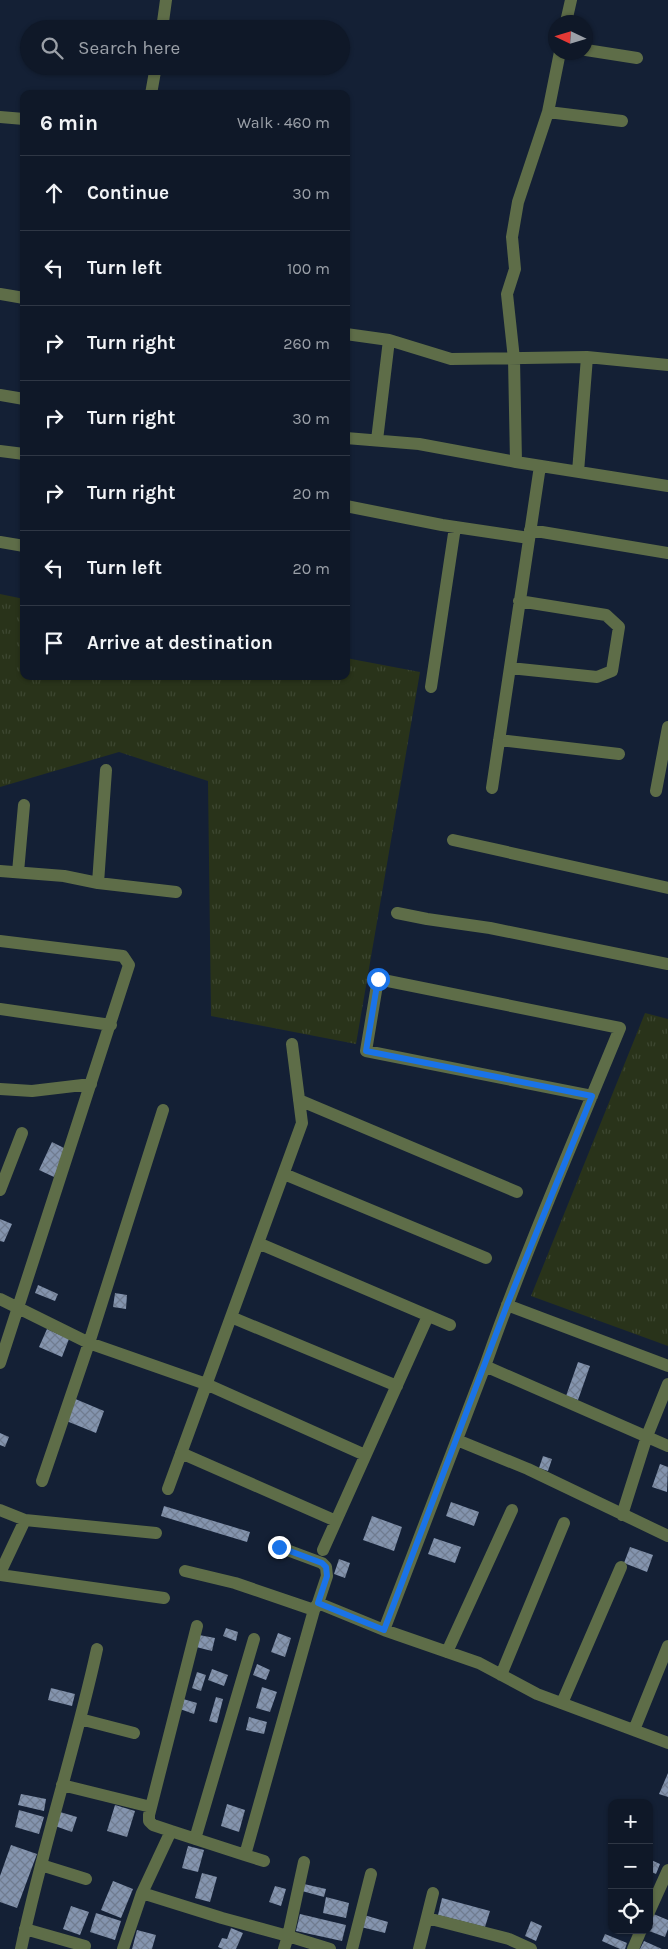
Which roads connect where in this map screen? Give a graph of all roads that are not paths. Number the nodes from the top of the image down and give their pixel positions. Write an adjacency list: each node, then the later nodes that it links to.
1 (166, 0): 4 (street)
2 (571, 0): 3 (street)
3 (568, 15)
4 (163, 20)
5 (593, 51): 6 (street)
6 (637, 58)
7 (558, 60): 10 (street)
8 (154, 75): 9 (street)
9 (152, 90)
10 (548, 112): 13 (street); 19 (street)
11 (0, 117): 12 (street)
12 (20, 119)
13 (622, 121)
14 (0, 294): 15 (street)
15 (20, 297)
16 (350, 335): 17 (street)
17 (389, 340): 19 (street); 24 (street)
18 (587, 357): 19 (street); 20 (street); 29 (street)
19 (514, 359): 27 (street)
20 (668, 365)
21 (0, 395): 22 (street)
22 (20, 398)
23 (350, 438): 24 (street)
24 (377, 440): 27 (street)
25 (0, 451): 26 (street)
26 (20, 454)
27 (516, 462): 28 (street)
28 (540, 466): 29 (street); 33 (street)
29 (578, 472): 30 (street)
30 (668, 486)
31 (350, 507): 32 (street)
32 (455, 527): 33 (street); 39 (street)
33 (529, 534): 36 (street); 37 (street)
34 (0, 542): 35 (street)
35 (20, 545)
36 (668, 553)
37 (520, 601): 38 (street); 38 (street)
38 (510, 668): 41 (street)
39 (431, 687)
40 (668, 727): 45 (street)
41 (500, 740): 42 (street); 44 (street)
42 (619, 754)
43 (106, 770): 50 (street)
44 (492, 788)
45 (656, 791)
46 (24, 805): 49 (street)
47 (453, 840): 51 (street)
48 (0, 871): 49 (street)
49 (18, 872): 50 (street)
50 (98, 883): 52 (street)
51 (668, 888)
52 (176, 892)
53 (397, 913): 55 (street)
54 (0, 941): 57 (street)
55 (668, 964)
56 (0, 1009): 57 (street)
57 (111, 1025): 59 (street)
58 (292, 1044): 62 (street)
59 (91, 1084): 60 (street); 72 (street)
60 (0, 1089)
61 (592, 1096): 61 (street); 71 (street)
62 (299, 1100): 65 (street); 67 (street)
63 (162, 1110): 76 (street)
64 (22, 1133): 66 (street)
65 (284, 1174): 68 (street); 69 (street)
66 (0, 1190)
67 (517, 1192)
68 (258, 1243): 73 (street); 74 (street)
69 (486, 1258)
70 (0, 1299): 72 (street)
71 (507, 1305): 78 (street); 79 (street)
72 (19, 1308): 76 (street); 77 (street)
73 (428, 1316): 75 (street); 82 (street)
74 (231, 1317): 80 (street); 82 (street)
75 (450, 1325)
76 (89, 1343): 80 (street); 88 (street)
77 (0, 1363)
78 (485, 1366): 83 (street); 84 (street)
79 (668, 1366)
80 (206, 1384): 86 (street); 87 (street)
81 (668, 1384): 83 (street)
82 (396, 1386): 87 (street)
83 (647, 1436): 85 (street); 92 (street)
84 (457, 1440): 92 (street); 106 (street)
85 (668, 1446)
86 (181, 1453): 89 (street); 94 (street)
87 (365, 1456): 94 (street)
88 (42, 1481)
89 (168, 1489)
90 (0, 1510): 93 (street)
91 (512, 1510): 110 (street)
92 (622, 1515): 97 (street)
93 (25, 1520): 96 (street); 102 (street)
94 (336, 1521): 99 (street)
95 (564, 1524): 111 (street)
96 (156, 1533)
97 (668, 1536)
98 (279, 1547): 104 (street)
99 (323, 1550)
100 (621, 1567): 112 (street)
101 (185, 1571): 104 (street)
102 (0, 1574): 103 (street)
103 (164, 1598)
104 (316, 1607): 106 (street); 121 (street)
105 (196, 1626): 118 (street)
106 (384, 1630): 110 (street)
107 (254, 1640): 120 (street)
108 (668, 1646): 114 (street)
109 (97, 1649): 113 (street)
110 (447, 1652): 111 (street)
111 (501, 1675): 112 (street)
112 (562, 1703): 114 (street)
113 (80, 1719): 115 (street); 117 (street)
114 (634, 1730): 116 (street)
115 (134, 1733)
116 (668, 1743)
117 (62, 1785): 118 (street); 124 (street)
118 (151, 1807): 119 (street)
119 (171, 1831): 120 (street); 128 (street)
120 (195, 1838): 121 (street)
121 (245, 1855): 122 (street)
122 (264, 1861)
123 (304, 1862): 134 (street)
124 (41, 1865): 127 (street); 132 (street)
125 (668, 1870): 130 (street)
126 (371, 1874): 140 (street)
127 (86, 1878)
128 (142, 1893): 134 (street); 137 (street)
129 (433, 1893): 131 (street)
130 (653, 1903)
131 (427, 1918): 141 (street); 142 (street)
132 (25, 1929): 135 (street); 136 (street)
133 (640, 1934): 143 (street)
134 (288, 1936): 138 (street); 139 (street)
135 (85, 1946)
136 (21, 1949)
137 (123, 1949)
138 (284, 1949)
139 (330, 1949)
140 (352, 1949)
141 (419, 1949)
142 (531, 1949)
143 (633, 1949)

